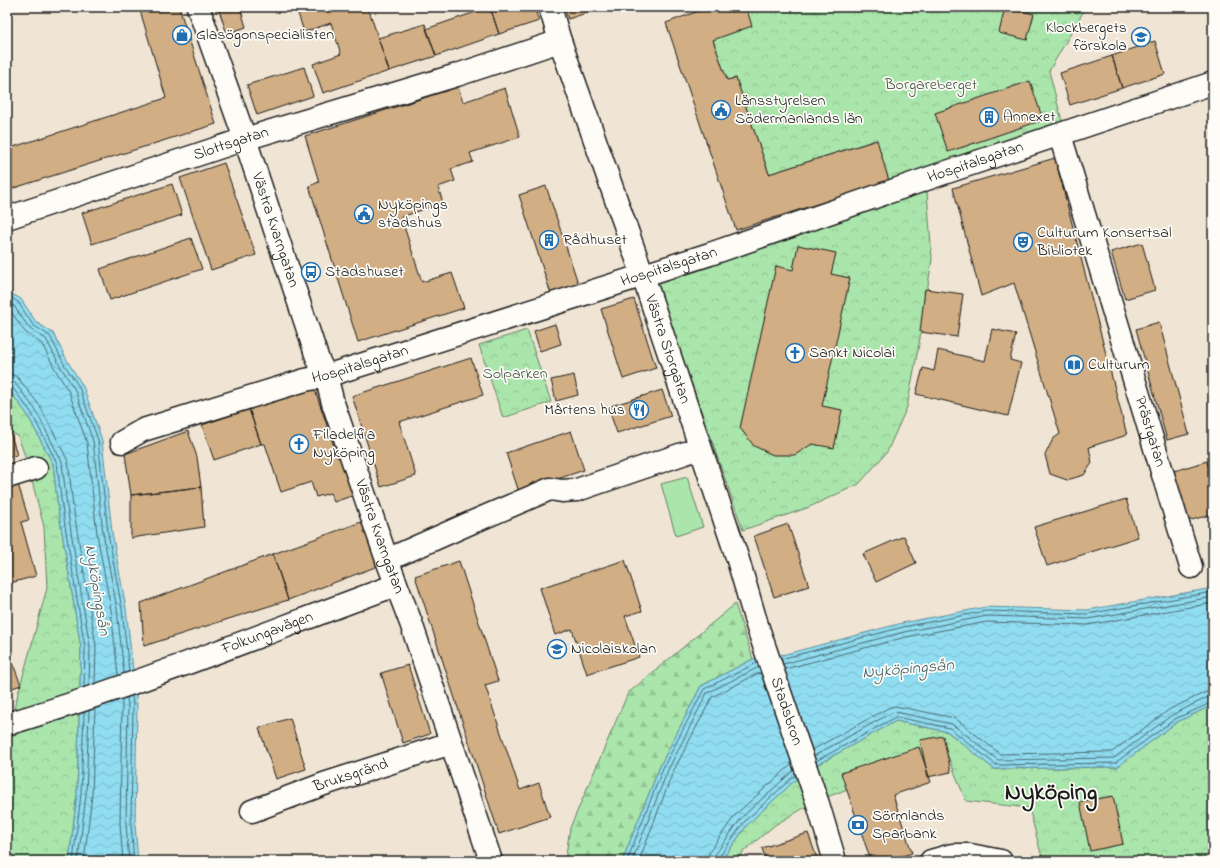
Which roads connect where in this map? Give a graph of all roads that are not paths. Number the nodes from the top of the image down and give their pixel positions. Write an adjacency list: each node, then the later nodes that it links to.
1 (198, 7): 6 (street, Västra Kvarngatan)
2 (550, 7): 3 (street, Västra Storgatan)
3 (560, 41): 6 (street, Slottsgatan); 8 (street, Västra Storgatan)
4 (1213, 83): 5 (street, Hospitalsgatan)
5 (1060, 135): 8 (street, Hospitalsgatan); 15 (street, Prästgatan)
6 (245, 139): 7 (street, Slottsgatan); 9 (street, Västra Kvarngatan)
7 (7, 218)
8 (643, 276): 9 (street, Hospitalsgatan); 11 (street, Västra Storgatan)
9 (326, 376): 10 (street, Hospitalsgatan); 14 (street, Västra Kvarngatan)
10 (122, 442)
11 (700, 448): 14 (street); 17 (street, Västra Storgatan)
12 (36, 468): 13 (street)
13 (7, 477)
14 (387, 560): 16 (street, Västra Kvarngatan)
15 (1191, 567)
16 (396, 585): 18 (street, Folkungavägen); 19 (street, Västra Kvarngatan)
17 (757, 625): 22 (street, Stadsbron)
18 (7, 724)
19 (451, 743): 20 (street, Bruksgränd); 21 (street, Västra Kvarngatan)
20 (252, 811)
21 (491, 861)
22 (835, 861)
23 (931, 861): 24 (street)
24 (1001, 861)

